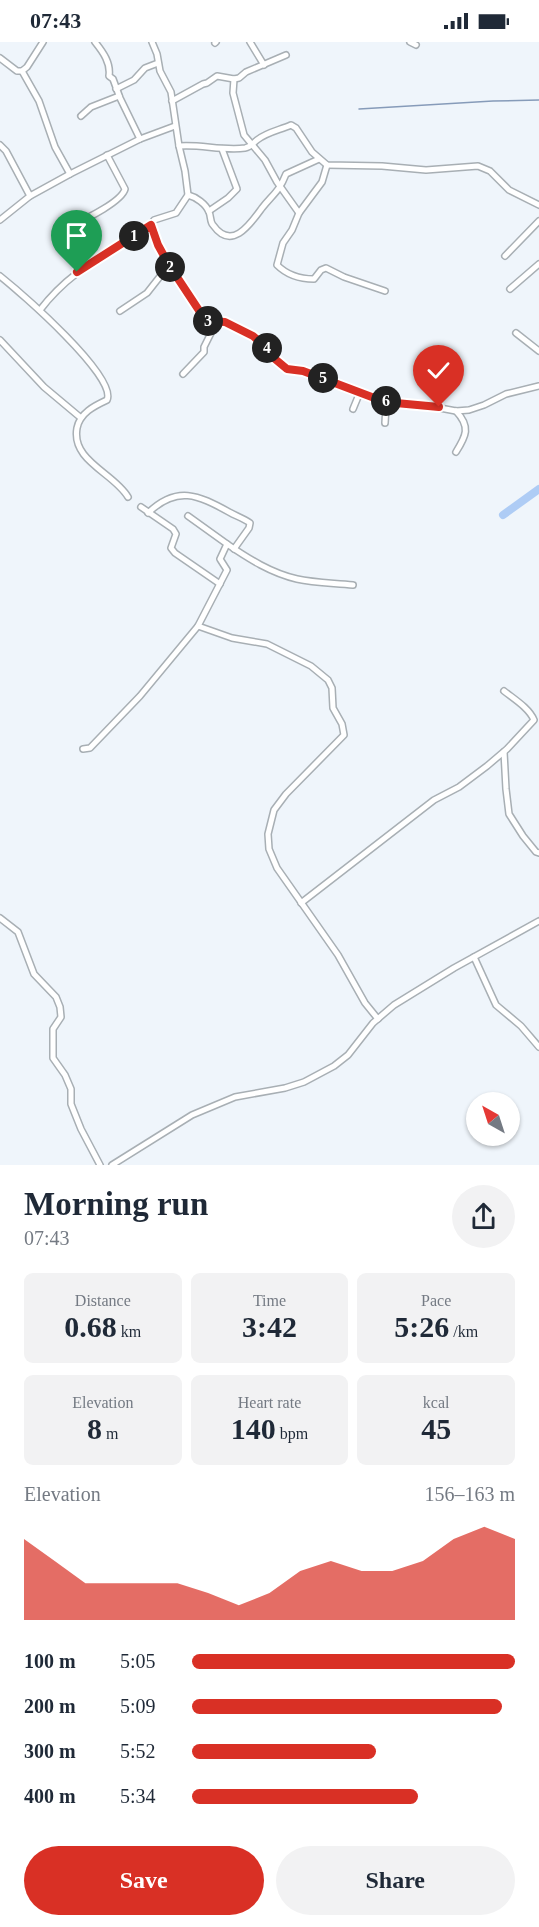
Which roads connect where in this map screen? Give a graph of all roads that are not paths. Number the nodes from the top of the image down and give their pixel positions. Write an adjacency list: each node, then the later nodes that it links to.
1 (43, 42): 11 (street)
2 (95, 42): 13 (street)
3 (152, 42): 9 (street)
4 (250, 42): 10 (street)
5 (410, 42): 6 (street)
6 (416, 45)
7 (286, 55): 10 (street)
8 (0, 58): 11 (street)
9 (158, 63): 13 (street); 15 (street)
10 (264, 65): 12 (street)
11 (22, 70): 27 (street)
12 (234, 79): 15 (street); 20 (street)
13 (116, 88): 14 (street)
14 (119, 96): 16 (street); 18 (street)
15 (172, 101): 17 (street)
16 (81, 116)
17 (175, 126): 18 (street); 21 (street)
18 (140, 139): 23 (street)
19 (0, 145): 26 (street)
20 (252, 145): 22 (street); 24 (street); 29 (street)
21 (179, 146): 22 (street); 30 (street)
22 (222, 149): 33 (street)
23 (107, 155): 27 (street); 38 (street)
24 (320, 159): 25 (street); 29 (street)
25 (327, 165): 32 (street); 34 (street)
26 (18, 173): 28 (street); 31 (street)
27 (70, 174): 31 (street)
28 (12, 177)
29 (281, 187): 33 (street); 34 (street)
30 (188, 195): 33 (street); 37 (street)
31 (30, 196): 35 (street)
32 (539, 205)
33 (209, 211)
34 (299, 213): 44 (street)
35 (0, 219)
36 (539, 221): 39 (street)
37 (151, 225): 41 (street); 45 (street)
38 (57, 227)
39 (505, 256)
40 (539, 264): 43 (street)
41 (169, 265): 46 (street); 47 (street)
42 (0, 276): 45 (street)
43 (510, 289)
44 (385, 291)
45 (40, 310): 57 (street)
46 (120, 311)
47 (212, 321): 51 (street); 53 (street)
48 (516, 333): 50 (street)
49 (0, 340): 57 (street)
50 (539, 351)
51 (183, 374)
52 (539, 386): 56 (street)
53 (360, 392): 54 (street); 55 (street)
54 (385, 402): 56 (street); 58 (street)
55 (353, 409)
56 (456, 411): 59 (street)
57 (81, 418): 60 (street)
58 (385, 423)
59 (456, 453)
60 (128, 498)
61 (141, 507): 62 (street)
62 (148, 513): 65 (street); 66 (street)
63 (188, 516): 64 (street)
64 (226, 544): 65 (street); 66 (street)
65 (234, 549): 67 (street)
66 (220, 584): 68 (street)
67 (353, 585)
68 (198, 626): 70 (street); 73 (street)
69 (504, 691): 71 (street)
70 (83, 749)
71 (504, 752): 72 (street); 73 (street)
72 (539, 853)
73 (301, 903): 77 (street)
74 (0, 918): 79 (street)
75 (539, 921): 76 (street)
76 (474, 957): 77 (street); 78 (street)
77 (378, 1019): 80 (street)
78 (539, 1047)
79 (100, 1165)
80 (112, 1165)

